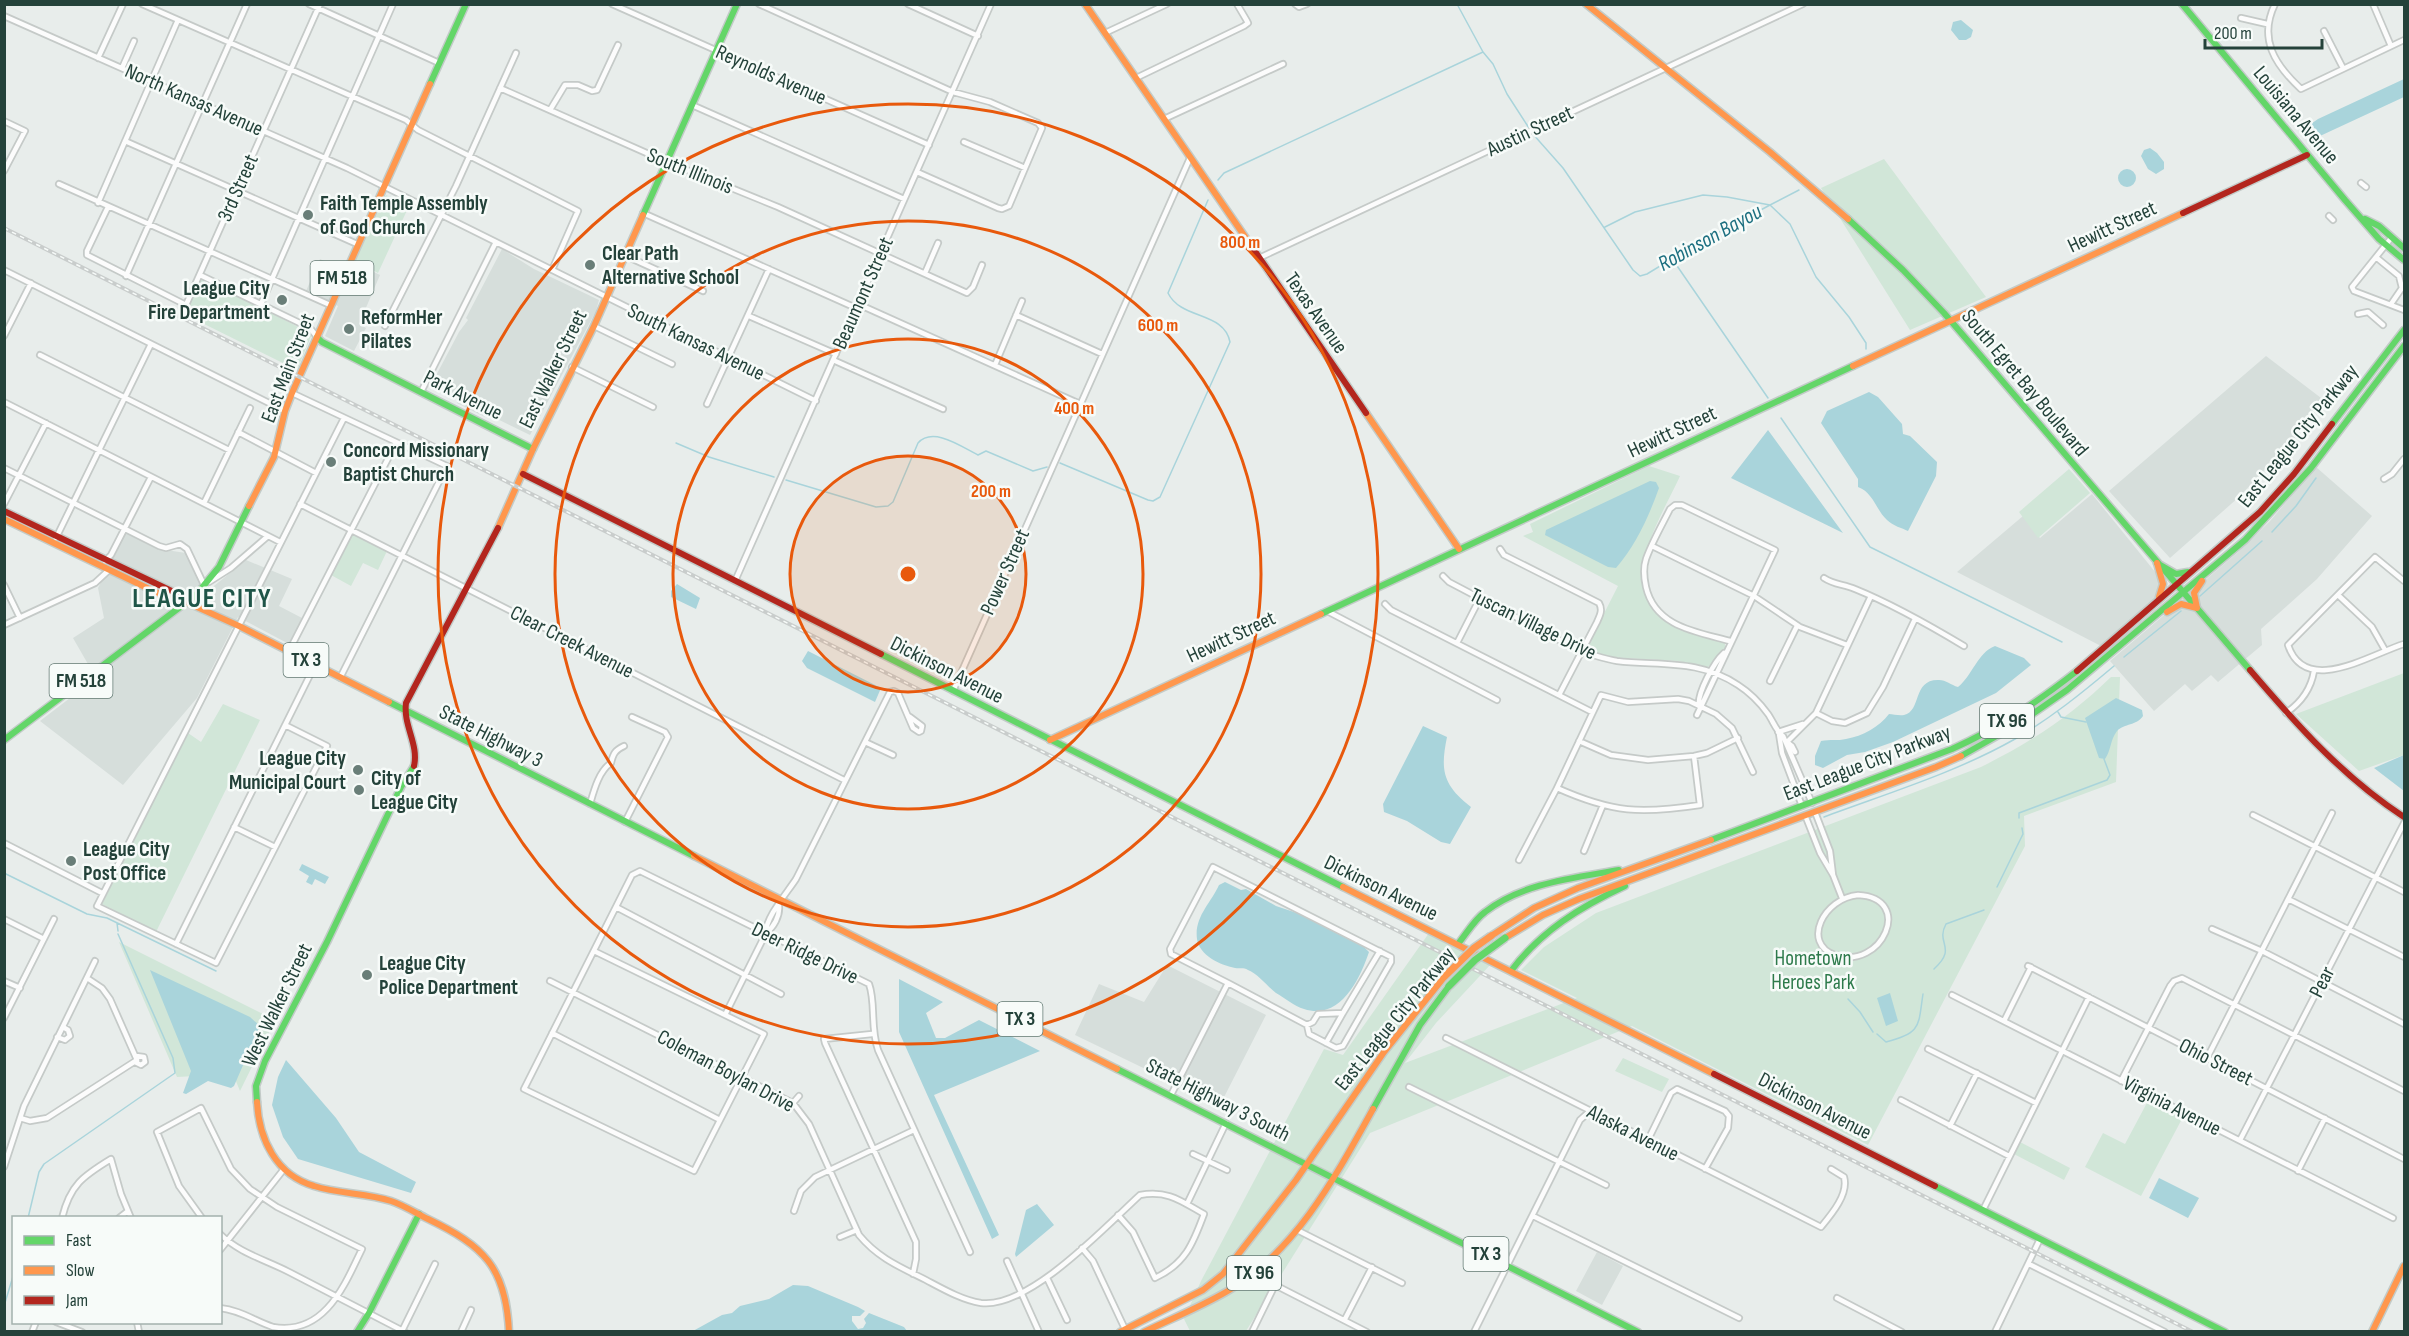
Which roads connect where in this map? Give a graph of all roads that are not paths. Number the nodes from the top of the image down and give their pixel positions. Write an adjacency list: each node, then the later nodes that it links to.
1 (123, 4): 38 (street)
2 (142, 4): 25 (street)
3 (247, 4): 33 (street)
4 (309, 4): 22 (street)
5 (393, 4): 29 (street)
6 (612, 4): 36 (street, Reynolds Avenue)
7 (737, 4): 36 (main road, East Walker Street)
8 (759, 4): 48 (street)
9 (908, 4): 30 (street)
10 (991, 4): 30 (street, Beaumont Street)
11 (1086, 4): 28 (main road, Texas Avenue)
12 (1167, 4): 28 (street)
13 (1237, 4): 45 (street)
14 (1295, 4): 15 (street)
15 (1307, 4)
16 (1586, 4): 44 (main road, South Egret Bay Boulevard)
17 (2182, 4): 60 (main road, Louisiana Avenue)
18 (2275, 4): 26 (street)
19 (2373, 4): 35 (street)
20 (465, 5): 39 (main road, East Main Street / FM 518)
21 (1802, 5): 44 (street, Austin Street)
22 (319, 7): 29 (street); 43 (street, 3rd Street)
23 (4, 16): 38 (street, North Kansas Avenue)
24 (2241, 18): 26 (street)
25 (178, 20): 33 (street); 46 (street)
26 (2267, 24): 42 (street)
27 (2324, 32): 42 (street)
28 (1105, 33): 45 (main road, Texas Avenue)
29 (379, 36): 39 (street); 49 (street)
30 (978, 36): 48 (street, Beaumont Street)
31 (2404, 40): 35 (street)
32 (134, 41): 41 (street)
33 (230, 43): 43 (street); 50 (street)
34 (618, 45): 52 (street)
35 (2391, 46): 42 (street)
36 (716, 51): 51 (main road, East Walker Street); 59 (street, Reynolds Avenue)
37 (516, 53): 47 (street)
38 (98, 58): 41 (street, North Kansas Avenue)
39 (439, 63): 55 (main road, East Main Street / FM 518)
40 (1283, 64): 53 (street)
41 (122, 68): 46 (street, North Kansas Avenue)
42 (2343, 68)
43 (291, 69): 49 (street); 56 (street, 3rd Street)
44 (1665, 69): 90 (street, Austin Street); 112 (main road, South Egret Bay Boulevard)
45 (1136, 78): 53 (main road, Texas Avenue)
46 (151, 80): 50 (street, North Kansas Avenue); 57 (street)
47 (500, 88): 52 (street, South Illinois); 61 (street)
48 (953, 92): 59 (street, Beaumont Street); 66 (street)
49 (352, 97): 55 (street); 62 (street)
50 (203, 103): 56 (street, North Kansas Avenue); 65 (street)
51 (692, 105): 64 (main road, East Walker Street); 72 (street)
52 (550, 110): 64 (street, South Illinois)
53 (1164, 119): 63 (main road, Texas Avenue)
54 (4, 121): 67 (street)
55 (411, 125): 61 (street); 70 (main road, East Main Street / FM 518)
56 (264, 130): 62 (street, North Kansas Avenue); 71 (street, 3rd Street)
57 (125, 141): 65 (street); 73 (street)
58 (964, 142): 66 (street)
59 (929, 145): 68 (street, Beaumont Street)
60 (2307, 155): 77 (main road, Louisiana Avenue); 112 (main road, Hewitt Street)
61 (470, 156): 76 (street); 95 (street)
62 (325, 158): 70 (street, North Kansas Avenue); 78 (street)
63 (1190, 158): 90 (main road, Texas Avenue); 122 (street, Power Street)
64 (667, 161): 75 (main road, East Walker Street); 87 (street, South Illinois)
65 (177, 164): 71 (street); 79 (street)
66 (1024, 168): 68 (street)
67 (4, 171)
68 (917, 172): 72 (street, Beaumont Street)
69 (59, 184): 73 (street)
70 (384, 185): 76 (street, South Kansas Avenue); 83 (main road, East Main Street / FM 518)
71 (237, 191): 78 (street); 86 (street, 3rd Street)
72 (904, 199): 87 (street, Beaumont Street)
73 (98, 203): 74 (street)
74 (108, 207): 79 (street); 98 (street)
75 (644, 213): 88 (main road, East Walker Street); 93 (street)
76 (441, 214): 81 (street, South Kansas Avenue); 114 (street)
77 (2362, 217): 80 (main road, Louisiana Avenue); 84 (main road, Louisiana Avenue)
78 (299, 218): 83 (street); 99 (street)
79 (150, 225): 86 (street); 98 (street)
80 (2392, 237): 84 (street); 85 (main road, Louisiana Avenue)
81 (496, 242): 95 (street, South Kansas Avenue); 129 (street)
82 (938, 243): 96 (street)
83 (357, 244): 106 (main road, East Main Street / FM 518)
84 (2387, 245): 89 (street); 91 (main road, Louisiana Avenue)
85 (2404, 248)
86 (211, 252): 97 (street, 3rd Street); 99 (street)
87 (880, 253): 96 (street, South Illinois); 107 (street, Beaumont Street)
88 (624, 255): 101 (street); 102 (main road, East Walker Street)
89 (2377, 258): 105 (street); 105 (street)
90 (1258, 259): 168 (main road, Texas Avenue)
91 (2404, 260)
92 (982, 265): 96 (street, South Illinois)
93 (769, 269): 107 (street); 111 (street)
94 (4, 270): 100 (street)
95 (552, 270): 102 (street, South Kansas Avenue)
96 (925, 273)
97 (200, 275): 98 (street, 3rd Street); 104 (street)
98 (126, 276)
99 (272, 279): 104 (street); 106 (street)
100 (31, 284): 117 (street); 119 (street)
101 (703, 291)
102 (607, 298): 115 (main road, East Walker Street); 124 (street, South Kansas Avenue)
103 (1022, 302): 110 (street)
104 (261, 304): 118 (street)
105 (2391, 304): 108 (street)
106 (330, 305): 118 (main road, East Main Street / FM 518)
107 (857, 306): 121 (street, Beaumont Street); 127 (street)
108 (2404, 310)
109 (2358, 314): 113 (street)
110 (1016, 315): 122 (street); 127 (street)
111 (749, 316): 121 (street); 124 (street)
112 (1952, 322): 168 (main road, Hewitt Street); 172 (main road, South Egret Bay Boulevard)
113 (2383, 325)
114 (385, 326)
115 (594, 326): 126 (street); 128 (main road, East Walker Street)
116 (2404, 330): 173 (main road, East League City Parkway / TX 96)
117 (4, 336)
118 (317, 337): 129 (main road, Park Avenue); 130 (main road, East Main Street / FM 518)
119 (151, 344): 131 (street); 139 (street)
120 (2403, 348): 170 (main road, East League City Parkway / TX 96)
121 (836, 354): 125 (street, Beaumont Street)
122 (1102, 354): 135 (street, Power Street)
123 (40, 355): 131 (street)
124 (729, 359): 132 (street, South Kansas Avenue); 134 (street)
125 (833, 360): 132 (street, Beaumont Street); 138 (street)
126 (672, 364)
127 (994, 365): 135 (street)
128 (572, 368): 136 (street); 145 (main road, East Walker Street)
129 (421, 392): 145 (main road, Park Avenue)
130 (292, 393): 139 (main road, East Main Street / FM 518); 140 (street)
131 (125, 396): 144 (street); 146 (street)
132 (816, 401): 177 (street, Beaumont Street)
133 (4, 402): 141 (street)
134 (707, 404)
135 (1080, 404): 212 (street, Power Street)
136 (653, 407)
137 (250, 408): 142 (street)
138 (943, 409)
139 (285, 411): 147 (main road, East Main Street / FM 518)
140 (344, 418): 143 (street); 150 (street)
141 (46, 423): 144 (street); 152 (street)
142 (238, 432): 146 (street); 147 (street)
143 (396, 443): 163 (street); 171 (street)
144 (98, 449): 153 (street); 155 (street)
145 (533, 449): 151 (main road, East Walker Street)
146 (229, 450): 156 (street)
147 (276, 452): 150 (street); 161 (main road, East Main Street / FM 518)
148 (2404, 459): 154 (street)
149 (4, 468): 152 (street)
150 (315, 474): 158 (street)
151 (523, 474): 177 (main road, Dickinson Avenue); 182 (main road, East Walker Street)
152 (19, 475): 155 (street); 157 (street)
153 (151, 477): 156 (street); 162 (street)
154 (2384, 479)
155 (72, 502): 162 (street); 165 (street)
156 (204, 503): 161 (street)
157 (4, 504)
158 (300, 504): 163 (street, Clear Creek Avenue); 166 (street)
159 (4, 511): 165 (main road, State Highway 3 / TX 3)
160 (4, 519): 165 (main road, State Highway 3 / TX 3)
161 (241, 522): 164 (street); 179 (main road, East Main Street / FM 518)
162 (124, 529): 174 (street); 179 (street)
163 (351, 530): 171 (street, Clear Creek Avenue); 205 (street)
164 (268, 536): 166 (street); 179 (street)
165 (54, 540): 174 (main road, State Highway 3 / TX 3)
166 (280, 542): 197 (street)
167 (1652, 546): 184 (street); 184 (street); 199 (street)
168 (1459, 549): 192 (main road, Hewitt Street)
169 (1500, 549): 206 (street)
170 (2233, 549): 183 (main road, East League City Parkway / TX 96); 191 (main road)
171 (402, 556): 182 (street, Clear Creek Avenue); 210 (street)
172 (2157, 563): 173 (main road); 181 (main road, South Egret Bay Boulevard); 190 (main road)
173 (2203, 563): 181 (main road, East League City Parkway / TX 96)
174 (107, 565): 188 (main road, State Highway 3 / TX 3); 193 (street)
175 (1443, 576): 187 (street, Tuscan Village Drive)
176 (1824, 578): 185 (street)
177 (735, 581): 212 (main road, Dickinson Avenue)
178 (2404, 581): 186 (street)
179 (206, 584): 188 (main road, East Main Street / FM 518)
180 (4, 585): 193 (street)
181 (2176, 585): 183 (main road, South Egret Bay Boulevard); 190 (main road, East League City Parkway / TX 96)
182 (465, 588): 216 (main road, East Walker Street); 236 (street, Clear Creek Avenue)
183 (2182, 592): 191 (main road, South Egret Bay Boulevard); 196 (main road, East League City Parkway / TX 96)
184 (1754, 596): 198 (street); 199 (street)
185 (1871, 596): 194 (street); 202 (street)
186 (2338, 596): 204 (street); 208 (street)
187 (1480, 598): 200 (street); 206 (street, Tuscan Village Drive)
188 (186, 602): 197 (main road, State Highway 3 / TX 3); 227 (main road, FM 518)
189 (1385, 604): 200 (street)
190 (2155, 604): 238 (main road, East League City Parkway / TX 96)
191 (2197, 608): 196 (main road); 219 (main road, South Egret Bay Boulevard)
192 (1327, 611): 214 (street); 228 (main road, Hewitt Street)
193 (20, 618): 195 (street)
194 (1915, 619): 203 (street); 218 (street)
195 (4, 625)
196 (2145, 625): 242 (main road, East League City Parkway / TX 96)
197 (239, 626): 205 (main road, State Highway 3 / TX 3); 262 (street)
198 (1797, 626): 202 (street); 211 (street)
199 (1730, 641): 209 (street)
200 (1457, 643): 213 (street)
201 (2404, 644): 204 (street)
202 (1847, 645): 218 (street)
203 (1964, 646)
204 (2385, 650): 208 (street)
205 (289, 651): 207 (main road, State Highway 3 / TX 3)
206 (1582, 652): 209 (street, Tuscan Village Drive); 213 (street)
207 (315, 665): 210 (main road, State Highway 3 / TX 3); 224 (street)
208 (2314, 671): 219 (street)
209 (1713, 673): 215 (street); 225 (street, Tuscan Village Drive)
210 (340, 678): 216 (main road, State Highway 3 / TX 3)
211 (1770, 681)
212 (953, 691): 228 (main road, Dickinson Avenue)
213 (1559, 695): 217 (street)
214 (1497, 700)
215 (1700, 707): 217 (street); 220 (street); 226 (street)
216 (404, 711): 239 (main road, State Highway 3 / TX 3); 338 (main road, West Walker Street)
217 (1592, 712): 229 (street)
218 (1816, 713): 223 (street)
219 (2286, 713): 246 (main road, South Egret Bay Boulevard)
220 (1696, 715)
221 (632, 717): 247 (street)
222 (910, 717): 230 (street)
223 (1809, 721): 225 (street); 231 (street)
224 (285, 725): 249 (street); 254 (street)
225 (1779, 733): 231 (street, Tuscan Village Drive); 241 (street, Tuscan Village Drive)
226 (1738, 738): 234 (street); 235 (street)
227 (4, 740)
228 (1050, 740): 274 (main road, Dickinson Avenue)
229 (1580, 741): 234 (street); 237 (street)
230 (865, 742): 233 (street); 236 (street)
231 (1787, 742): 238 (street, Tuscan Village Drive)
232 (624, 746): 239 (street)
233 (893, 755)
234 (1694, 756): 240 (street)
235 (1753, 772)
236 (844, 780): 265 (street)
237 (1557, 788): 240 (street); 257 (street)
238 (1812, 802): 241 (main road, East League City Parkway / TX 96); 242 (main road)
239 (590, 804): 247 (main road, State Highway 3 / TX 3)
240 (1603, 806): 255 (street)
241 (1802, 806): 244 (main road); 258 (main road, East League City Parkway / TX 96)
242 (1815, 812): 244 (main road, East League City Parkway / TX 96); 250 (street)
243 (2332, 813): 253 (street)
244 (1805, 815): 252 (street); 256 (main road, East League City Parkway / TX 96)
245 (2253, 815): 253 (street)
246 (2404, 817)
247 (625, 822): 265 (main road, State Highway 3 / TX 3)
248 (2404, 823): 260 (street, Pear)
249 (234, 827): 254 (street); 273 (street)
250 (1825, 839): 252 (street); 259 (street)
251 (4, 843): 262 (street)
252 (1816, 843): 259 (street)
253 (2314, 846): 260 (street); 264 (street)
254 (275, 847): 273 (street)
255 (1584, 851)
256 (1707, 852): 280 (main road); 344 (main road, East League City Parkway / TX 96, bridge)
257 (1519, 860)
258 (1636, 867): 274 (main road); 336 (main road, East League City Parkway / TX 96, bridge)
259 (1833, 875): 263 (street)
260 (2376, 877): 261 (street); 270 (street, Pear)
261 (2404, 892)
262 (102, 894): 273 (street)
263 (1842, 898): 263 (street)
264 (2288, 899): 270 (street); 277 (street)
265 (781, 903): 271 (street); 316 (main road, State Highway 3 South / TX 3)
266 (616, 907): 271 (street, Deer Ridge Drive); 275 (street); 281 (street)
267 (4, 919): 272 (street)
268 (54, 920): 272 (street)
269 (2212, 929): 277 (street)
270 (2349, 929): 278 (street); 285 (street, Pear)
271 (766, 933): 281 (street); 302 (street, Deer Ridge Drive)
272 (44, 939): 287 (street)
273 (176, 944)
274 (1458, 944): 280 (main road, Dickinson Avenue)
275 (594, 951): 288 (street); 294 (street)
276 (1380, 951): 286 (street); 293 (street); 306 (street)
277 (2262, 951): 285 (street); 292 (street)
278 (2404, 957)
279 (95, 961): 282 (street)
280 (1511, 971): 348 (main road, Dickinson Avenue)
281 (746, 975): 289 (street); 294 (street)
282 (87, 978): 299 (street); 322 (street)
283 (4, 981): 287 (street)
284 (550, 981): 288 (street, Coleman Boylan Drive)
285 (2322, 982): 297 (street); 303 (street, Pear)
286 (1228, 983): 298 (street); 316 (street)
287 (20, 988): 295 (street)
288 (573, 991): 301 (street); 311 (street, Coleman Boylan Drive)
289 (781, 994)
290 (1952, 995): 296 (street, Virginia Avenue)
291 (2089, 997): 296 (street, Ohio Street); 300 (street, Ohio Street); 308 (street)
292 (2234, 1004): 300 (street); 303 (street); 309 (street)
293 (1343, 1013): 298 (street); 306 (street)
294 (725, 1015): 311 (street)
295 (4, 1018)
296 (2004, 1021): 308 (street, Virginia Avenue)
297 (2404, 1024)
298 (1307, 1025): 306 (street)
299 (63, 1027): 304 (street); 304 (street)
300 (2149, 1028): 309 (street, Ohio Street); 312 (street)
301 (552, 1033): 324 (street); 324 (street)
302 (872, 1034): 327 (street, Deer Ridge Drive); 330 (street)
303 (2295, 1035): 314 (street, Pear); 315 (street)
304 (57, 1037): 322 (street)
305 (1446, 1038): 321 (street, Alaska Avenue)
306 (1326, 1043)
307 (1928, 1049): 310 (street)
308 (2062, 1050): 312 (street, Virginia Avenue); 320 (street)
309 (2207, 1058): 314 (street, Ohio Street)
310 (1977, 1073): 320 (street); 326 (street)
311 (742, 1077): 319 (street, Coleman Boylan Drive); 324 (street)
312 (2121, 1081): 329 (street, Virginia Avenue)
313 (1409, 1086): 335 (street)
314 (2267, 1088): 323 (street, Ohio Street); 329 (street, Pear)
315 (2404, 1091)
316 (1171, 1095): 325 (main road, State Highway 3 South / TX 3)
317 (799, 1096): 319 (street)
318 (1901, 1100): 326 (street)
319 (793, 1103): 339 (street, Coleman Boylan Drive)
320 (2036, 1103): 332 (street)
321 (1590, 1111): 328 (street, Alaska Avenue); 335 (street)
322 (20, 1118): 337 (street)
323 (2325, 1118): 333 (street, Ohio Street); 343 (street)
324 (720, 1120)
325 (1226, 1122): 334 (street); 336 (main road, State Highway 3 South / TX 3)
326 (1950, 1126): 332 (street)
327 (914, 1130): 330 (street); 367 (street, Deer Ridge Drive)
328 (1648, 1140): 340 (street, Alaska Avenue); 340 (street)
329 (2240, 1140): 343 (street, Virginia Avenue)
330 (873, 1149): 339 (street); 375 (street)
331 (1193, 1154): 334 (street)
332 (2009, 1156): 348 (street)
333 (2404, 1159)
334 (1208, 1160): 342 (street); 347 (street)
335 (1561, 1162): 345 (street); 357 (street)
336 (1308, 1163): 344 (main road, State Highway 3 South / TX 3); 391 (main road, TX 96)
337 (4, 1167)
338 (284, 1169): 346 (street); 351 (main road, West Walker Street)
339 (829, 1169): 350 (street); 359 (street, Coleman Boylan Drive)
340 (1705, 1169): 341 (street, Alaska Avenue)
341 (1832, 1169)
342 (1227, 1170)
343 (2298, 1171): 358 (street, Virginia Avenue)
344 (1334, 1177): 360 (main road, TX 96); 371 (main road, State Highway 3 South / TX 3)
345 (1606, 1185)
346 (261, 1197): 356 (street); 364 (street); 380 (street)
347 (1187, 1204): 352 (street, Coleman Boylan Drive); 352 (street, Coleman Boylan Drive)
348 (1983, 1209): 363 (main road, Dickinson Avenue)
349 (128, 1211): 353 (street); 354 (street); 355 (street)
350 (794, 1211)
351 (419, 1214): 384 (main road); 395 (main road, West Walker Street)
352 (1118, 1215): 366 (street, Coleman Boylan Drive)
353 (63, 1216)
354 (121, 1216)
355 (131, 1216)
356 (201, 1216)
357 (1533, 1216): 371 (street); 385 (street)
358 (2393, 1218)
359 (857, 1230): 362 (street); 375 (street, Coleman Boylan Drive)
360 (1297, 1230): 373 (street); 374 (main road, TX 96)
361 (222, 1236): 364 (street)
362 (840, 1237)
363 (2040, 1239): 370 (street); 405 (main road, Dickinson Avenue)
364 (226, 1240): 365 (street); 380 (street)
365 (222, 1247)
366 (1082, 1248): 376 (street, Coleman Boylan Drive); 391 (street)
367 (970, 1252)
368 (1007, 1262): 379 (street)
369 (435, 1264): 390 (street)
370 (2029, 1264): 403 (street); 404 (street)
371 (1507, 1265): 389 (main road, State Highway 3 South / TX 3); 400 (street)
372 (2404, 1266): 406 (main road)
373 (1372, 1267): 377 (street); 386 (street)
374 (1259, 1269): 378 (street); 397 (main road, TX 96)
375 (913, 1274): 379 (street, Coleman Boylan Drive)
376 (1047, 1278): 379 (street, Coleman Boylan Drive); 387 (street)
377 (1402, 1283)
378 (1275, 1285): 386 (street); 398 (street)
379 (1021, 1293): 396 (street)
380 (338, 1297): 382 (street); 384 (street)
381 (1837, 1298): 402 (street)
382 (222, 1308)
383 (471, 1310): 394 (street)
384 (369, 1313): 390 (street); 393 (main road)
385 (1739, 1318)
386 (1345, 1319): 399 (street)
387 (1067, 1320)
388 (59, 1324): 392 (street)
389 (1624, 1328): 401 (main road, State Highway 3 South / TX 3)
390 (403, 1331)
391 (1124, 1331)
392 (82, 1332)
393 (357, 1332)
394 (461, 1332)
395 (509, 1332)
396 (1039, 1332)
397 (1144, 1332)
398 (1252, 1332)
399 (1366, 1332)
400 (1474, 1332)
401 (1638, 1332)
402 (1902, 1332)
403 (1995, 1332)
404 (2165, 1332)
405 (2225, 1332)
406 (2372, 1332)

